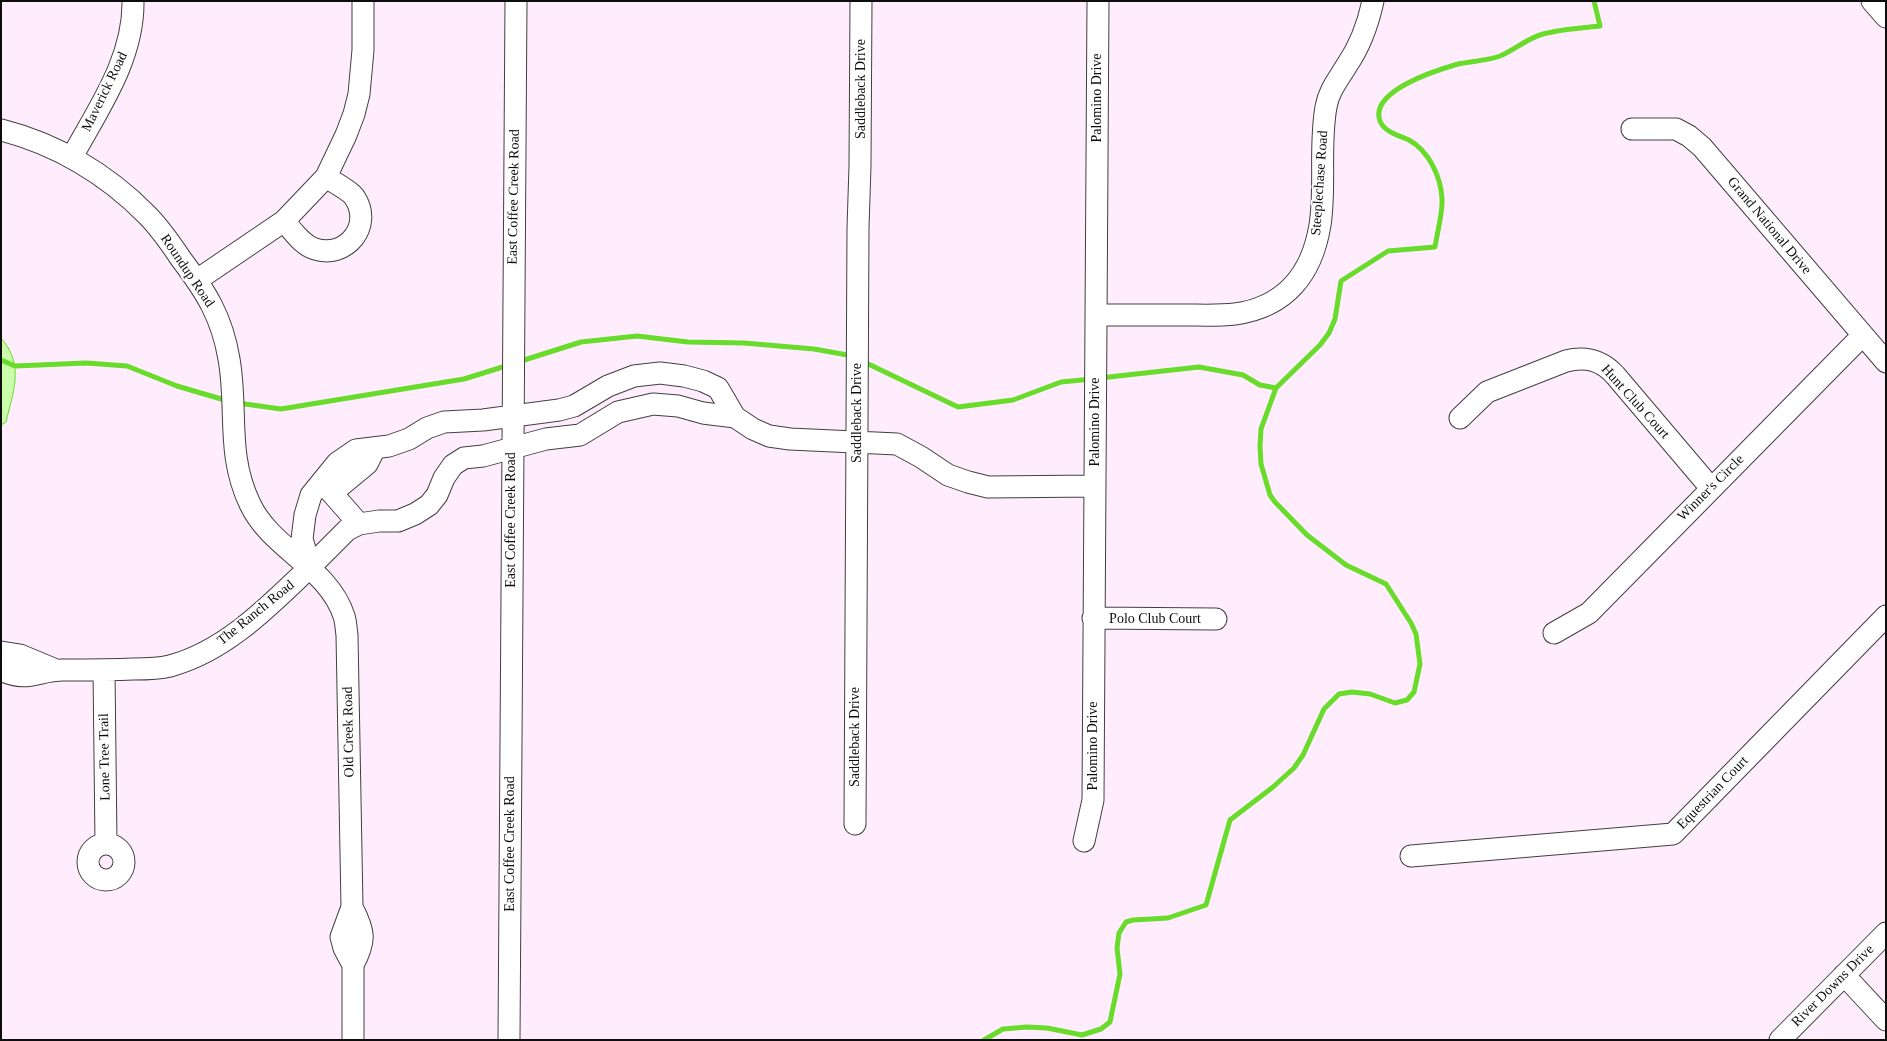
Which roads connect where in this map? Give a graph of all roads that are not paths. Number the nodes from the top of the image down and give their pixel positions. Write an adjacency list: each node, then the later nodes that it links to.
1 (133, 1): 11 (street, Maverick Road)
2 (363, 1): 12 (street)
3 (516, 1): 18 (street, East Coffee Creek Road)
4 (861, 1): 21 (street, Saddleback Drive)
5 (1098, 1): 15 (street, Palomino Drive)
6 (1373, 1): 15 (street, Steeplechase Road)
7 (1872, 1): 8 (street)
8 (1886, 17)
9 (1632, 129): 16 (street, Grand National Drive)
10 (1, 130): 11 (street, Roundup Road)
11 (72, 157): 14 (street, Roundup Road)
12 (326, 177): 13 (street); 13 (street)
13 (284, 221): 14 (street)
14 (197, 280): 27 (street, Roundup Road)
15 (1096, 315): 23 (street, Palomino Drive)
16 (1862, 336): 17 (street, Grand National Drive); 25 (street, Winner's Circle)
17 (1886, 362)
18 (512, 416): 19 (street); 22 (street, East Coffee Creek Road); 24 (street)
19 (734, 417): 21 (street); 22 (street, The Ranch Road)
20 (1460, 418): 25 (street, Hunt Club Court)
21 (857, 442): 23 (street); 36 (street, Saddleback Drive)
22 (512, 449): 26 (street, The Ranch Road); 44 (street, East Coffee Creek Road)
23 (1094, 486): 29 (street, Palomino Drive)
24 (326, 487): 26 (street); 27 (street)
25 (1710, 488): 31 (street, Winner's Circle)
26 (359, 524): 27 (street, The Ranch Road)
27 (310, 567): 35 (street, The Ranch Road); 43 (street, Old Creek Road)
28 (1886, 616): 39 (street, Equestrian Court)
29 (1093, 618): 30 (street, Polo Club Court); 37 (street, Palomino Drive)
30 (1216, 619)
31 (1554, 633)
32 (1, 652): 34 (street, The Ranch Road)
33 (1, 670): 34 (street, The Ranch Road)
34 (56, 670): 35 (street, The Ranch Road)
35 (104, 670): 38 (street, Lone Tree Trail)
36 (855, 824)
37 (1084, 841)
38 (106, 844)
39 (1411, 856)
40 (1886, 933): 41 (street, River Downs Drive)
41 (1844, 975): 42 (street); 45 (street, River Downs Drive)
42 (1886, 1020)
43 (353, 1040)
44 (509, 1040)
45 (1780, 1040)

